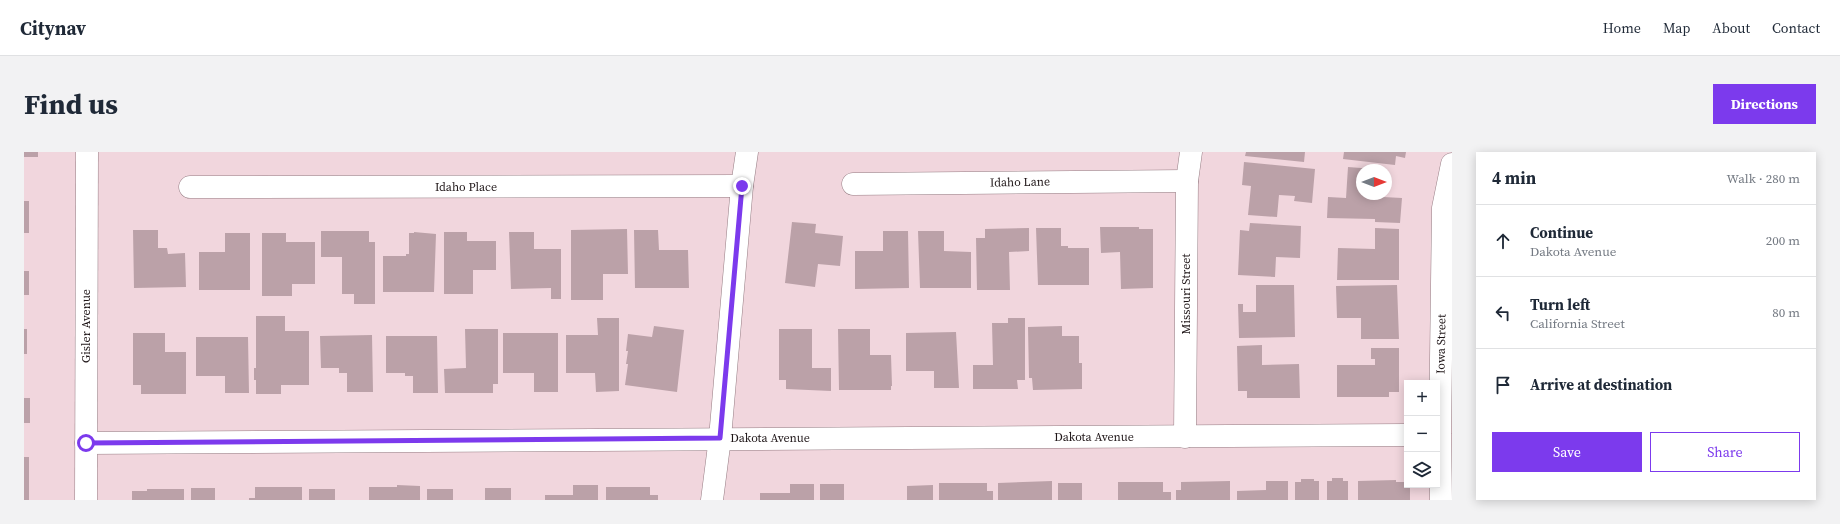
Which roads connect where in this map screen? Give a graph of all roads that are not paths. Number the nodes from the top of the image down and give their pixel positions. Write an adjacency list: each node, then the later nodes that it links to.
1 (87, 152): 13 (street, Gisler Avenue)
2 (747, 152): 7 (street)
3 (1191, 152): 5 (street, Missouri Street)
4 (1452, 164): 9 (street, Iowa Street)
5 (1187, 181): 6 (street, Idaho Lane); 11 (street, Missouri Street)
6 (852, 184)
7 (742, 186): 8 (street, Idaho Place); 12 (street)
8 (190, 187)
9 (1438, 416)
10 (1404, 435): 11 (street, Dakota Avenue)
11 (1185, 437): 12 (street, Dakota Avenue)
12 (720, 438): 13 (street, Dakota Avenue); 16 (street)
13 (86, 443): 15 (street, Gisler Avenue)
14 (1439, 452): 17 (street, Iowa Street)
15 (86, 500)
16 (712, 500)
17 (1441, 500)

